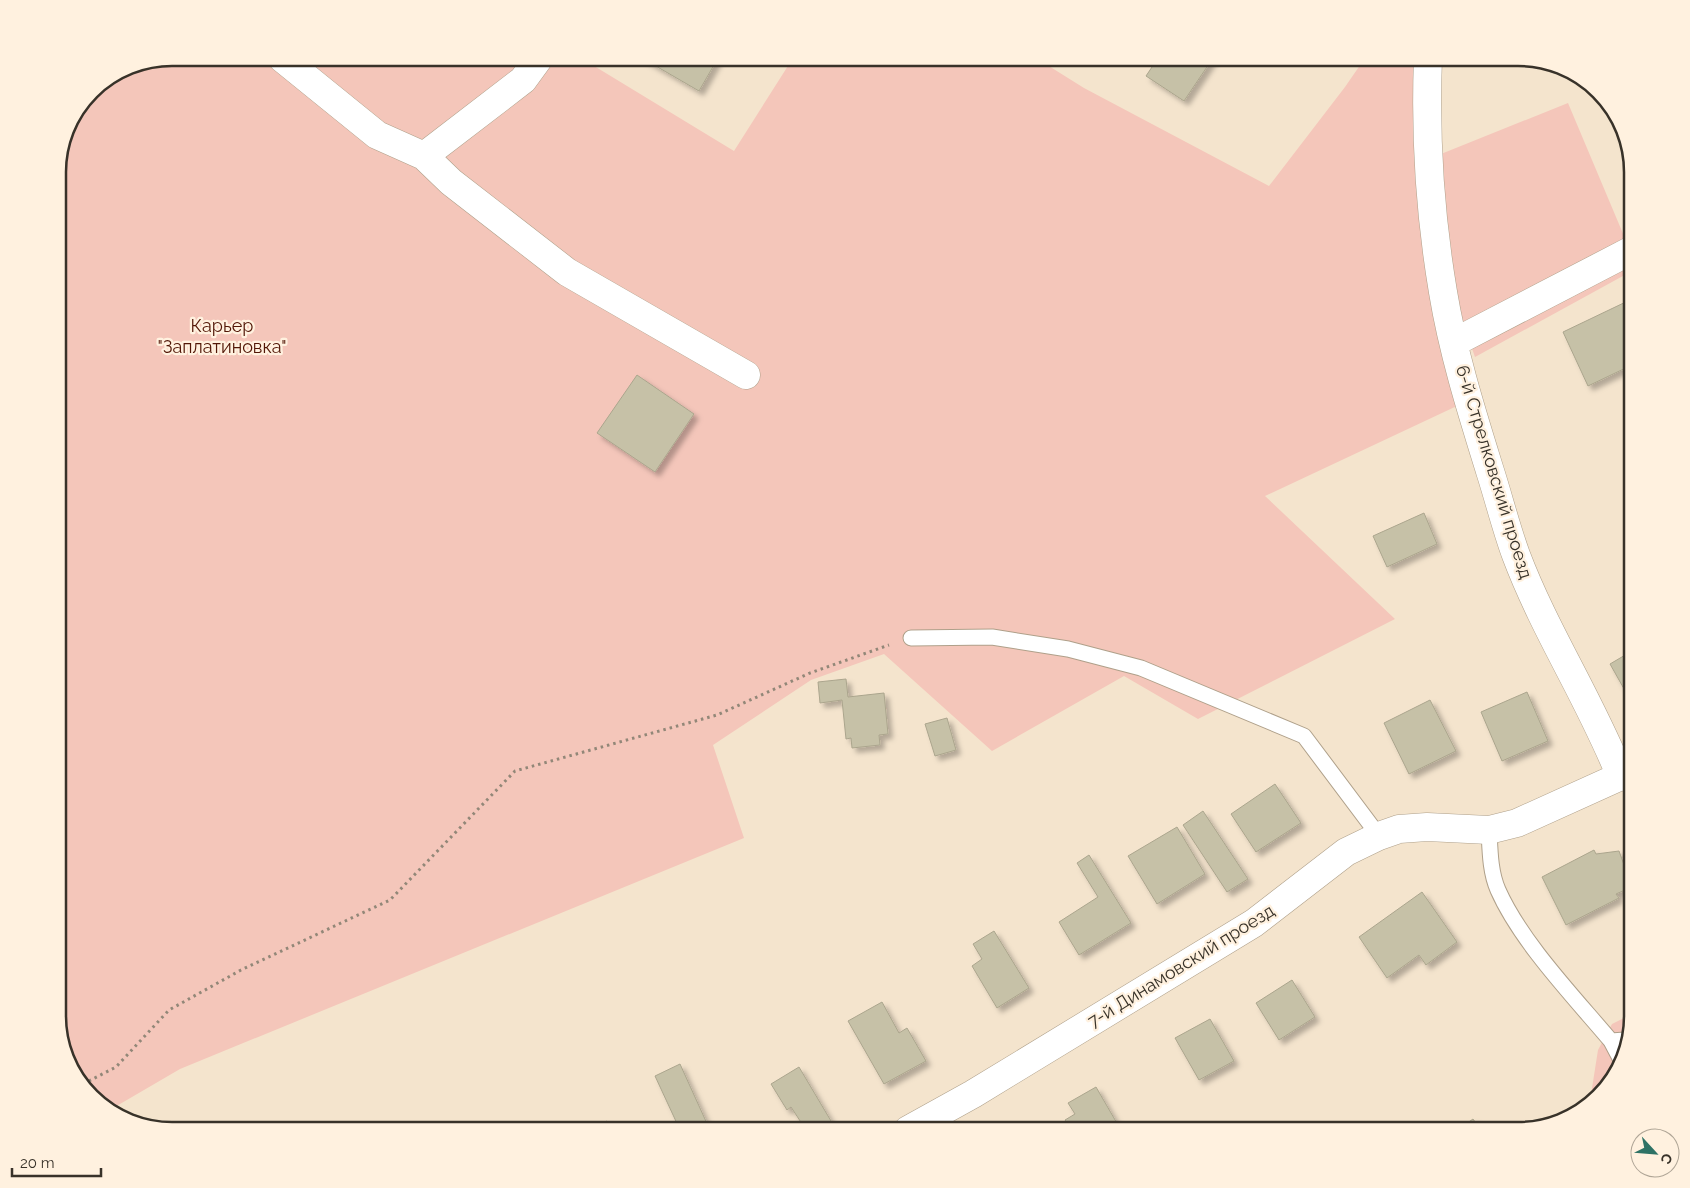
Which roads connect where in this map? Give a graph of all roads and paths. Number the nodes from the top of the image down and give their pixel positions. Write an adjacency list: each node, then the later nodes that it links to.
1 (292, 66): 4 (street)
2 (533, 66): 4 (street)
3 (1428, 66): 6 (street, 6-й Стрелковский проезд)
4 (424, 156): 7 (street)
5 (1624, 254): 6 (street)
6 (1455, 342): 9 (street, 6-й Стрелковский проезд)
7 (746, 375)
8 (911, 638): 12 (lane); 14 (path)
9 (1624, 770)
10 (1624, 775): 11 (street, 7-й Динамовский проезд)
11 (1489, 830): 12 (street, 7-й Динамовский проезд); 13 (lane)
12 (1379, 836): 15 (street, 7-й Динамовский проезд)
13 (1618, 1041)
14 (89, 1081)
15 (922, 1122)

